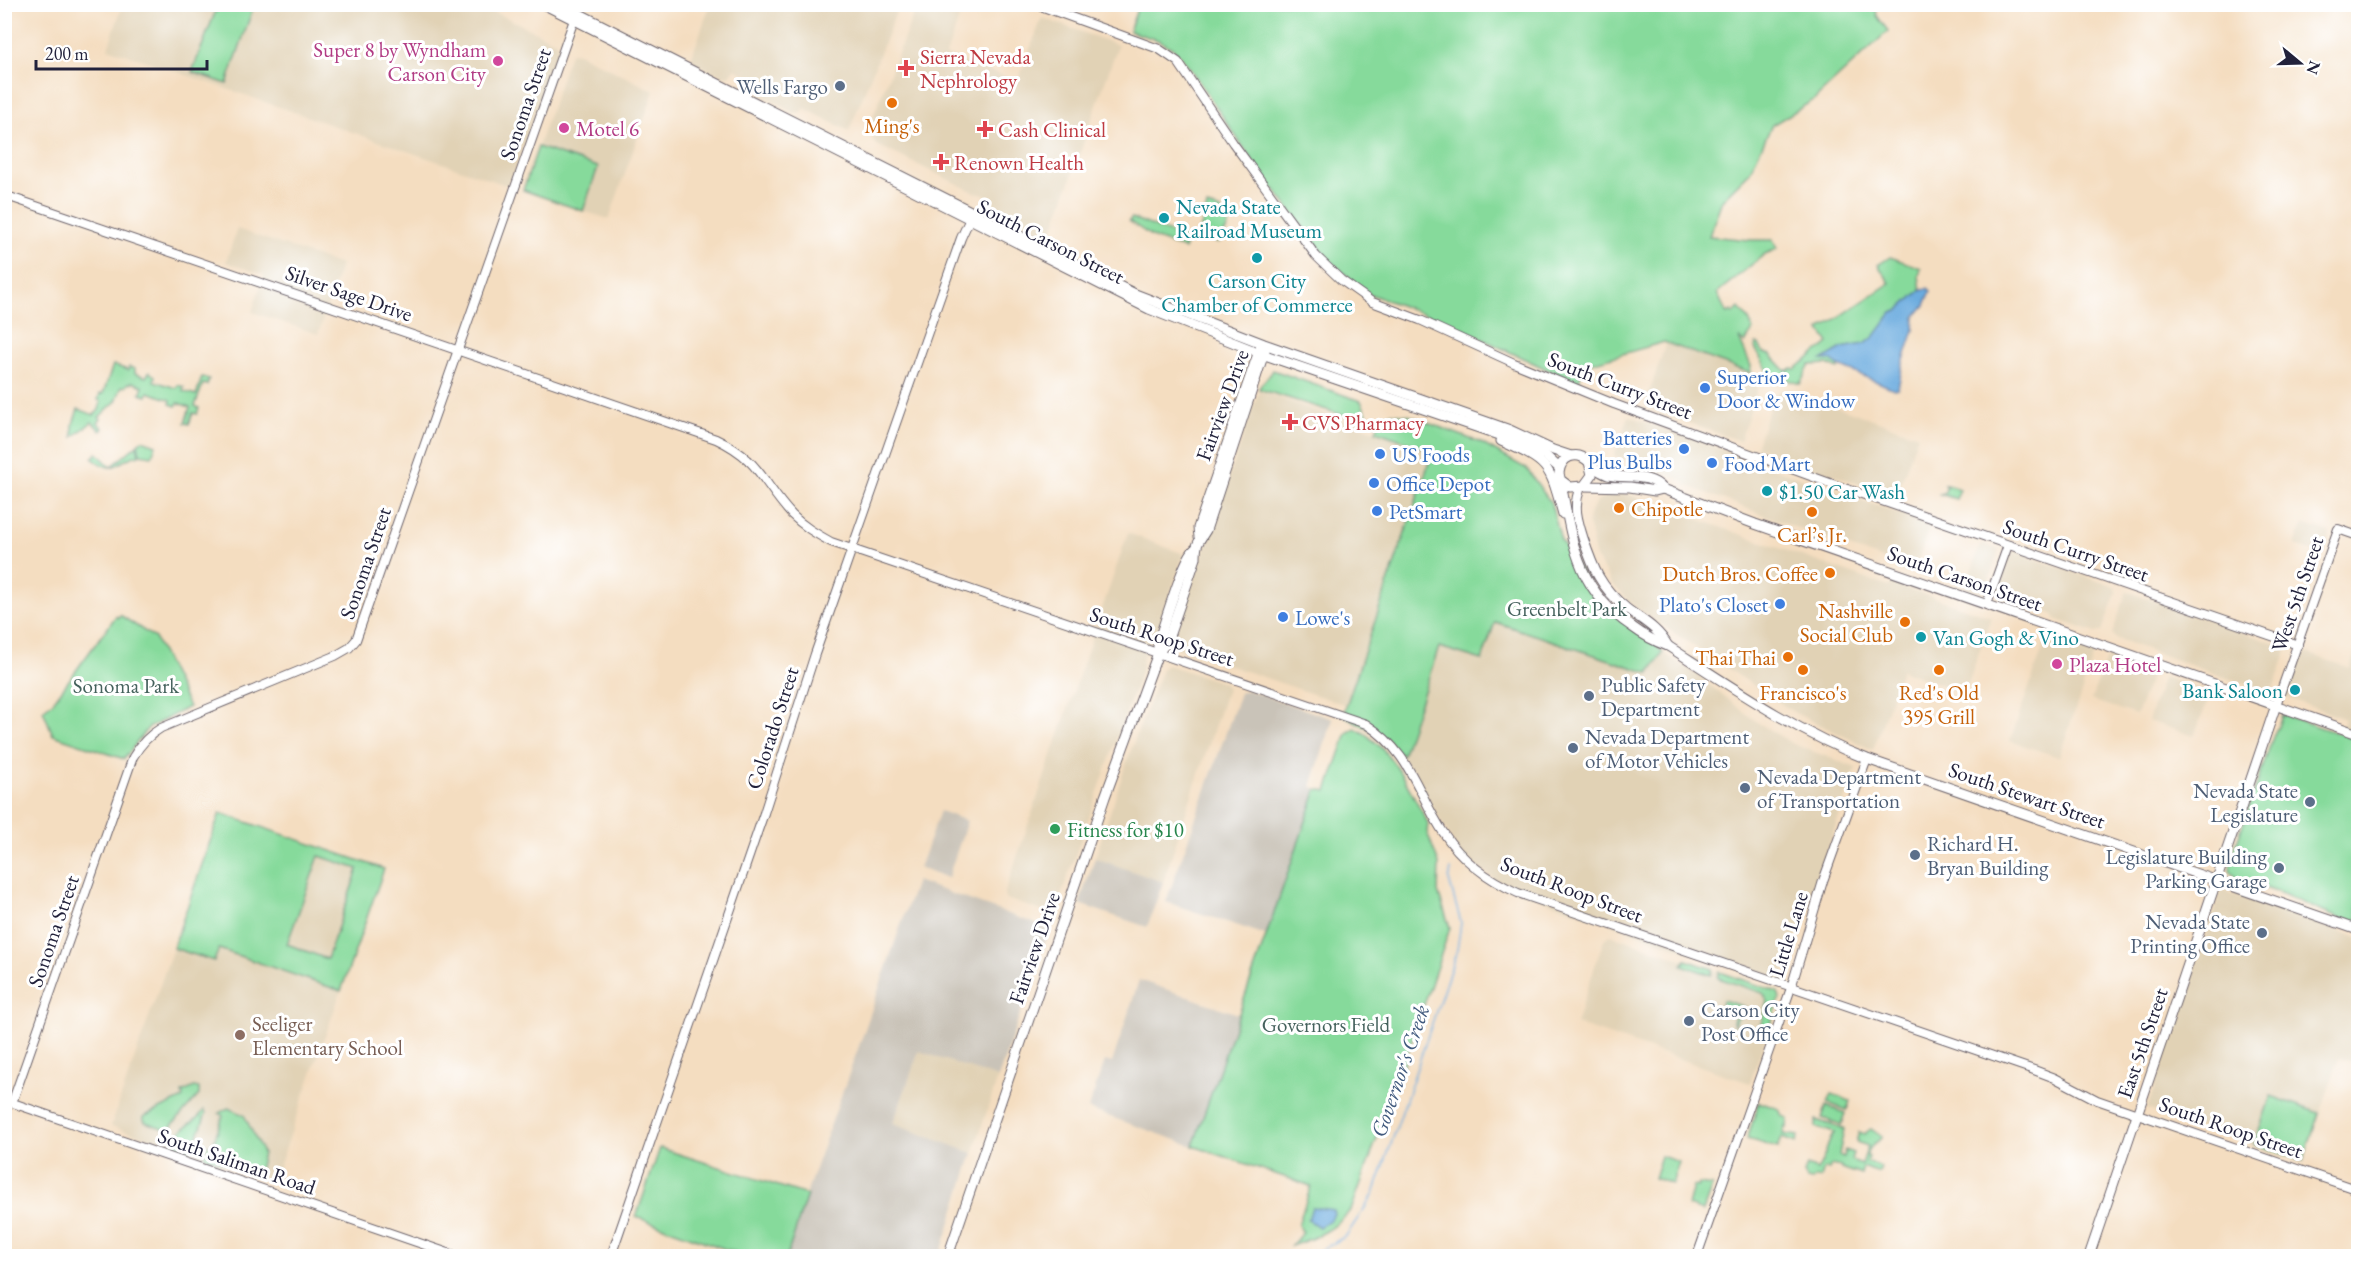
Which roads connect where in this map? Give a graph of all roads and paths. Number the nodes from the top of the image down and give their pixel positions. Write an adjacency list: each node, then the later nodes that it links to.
1 (543, 4): 4 (main road, South Carson Street)
2 (560, 4): 4 (main road, South Carson Street)
3 (1035, 4): 21 (street, South Curry Street)
4 (575, 16): 6 (main road, South Carson Street); 7 (street, Sonoma Street)
5 (4, 195): 7 (street, Silver Sage Drive)
6 (971, 216): 8 (main road, South Carson Street); 22 (street, Colorado Street)
7 (458, 350): 11 (street, Silver Sage Drive); 34 (street, Sonoma Street)
8 (1262, 350): 9 (main road, South Carson Street); 27 (main road, Fairview Drive)
9 (1384, 391): 10 (main road, South Carson Street); 12 (main road, South Carson Street)
10 (1469, 424): 14 (main road, South Carson Street); 23 (main road)
11 (732, 447): 22 (street, South Roop Street)
12 (1571, 456): 13 (main road); 14 (main road)
13 (1591, 466): 15 (main road, South Carson Street); 18 (main road)
14 (1559, 468): 16 (main road)
15 (1651, 480): 17 (main road); 19 (main road, South Carson Street)
16 (1562, 481): 18 (main road); 23 (main road, South Stewart Street)
17 (1616, 486): 18 (main road, South Carson Street); 19 (main road, South Carson Street)
18 (1582, 487): 26 (main road, South Stewart Street)
19 (1663, 489): 24 (main road, South Carson Street)
20 (2358, 536): 25 (street, West 5th Street)
21 (2008, 544): 24 (street); 25 (street, South Curry Street)
22 (853, 549): 27 (street, South Roop Street); 38 (street, Colorado Street)
23 (1576, 553): 26 (main road, South Stewart Street)
24 (1987, 604): 28 (main road, South Carson Street)
25 (2298, 645): 28 (street, West 5th Street)
26 (1668, 646): 30 (main road, South Stewart Street)
27 (1158, 653): 33 (street, South Roop Street); 39 (main road, Fairview Drive)
28 (2276, 705): 29 (main road, South Carson Street); 31 (main road, East 5th Street)
29 (2358, 734)
30 (1867, 759): 31 (main road, South Stewart Street); 33 (street, Little Lane)
31 (2217, 880): 32 (main road, South Stewart Street); 35 (main road, East 5th Street)
32 (2358, 930)
33 (1791, 988): 35 (street, South Roop Street); 40 (street, Little Lane)
34 (8, 1102): 37 (street, South Saliman Road)
35 (2138, 1114): 36 (street, South Roop Street); 41 (main road, East 5th Street)
36 (2358, 1190)
37 (457, 1257)
38 (610, 1257)
39 (948, 1257)
40 (1697, 1257)
41 (2089, 1257)

